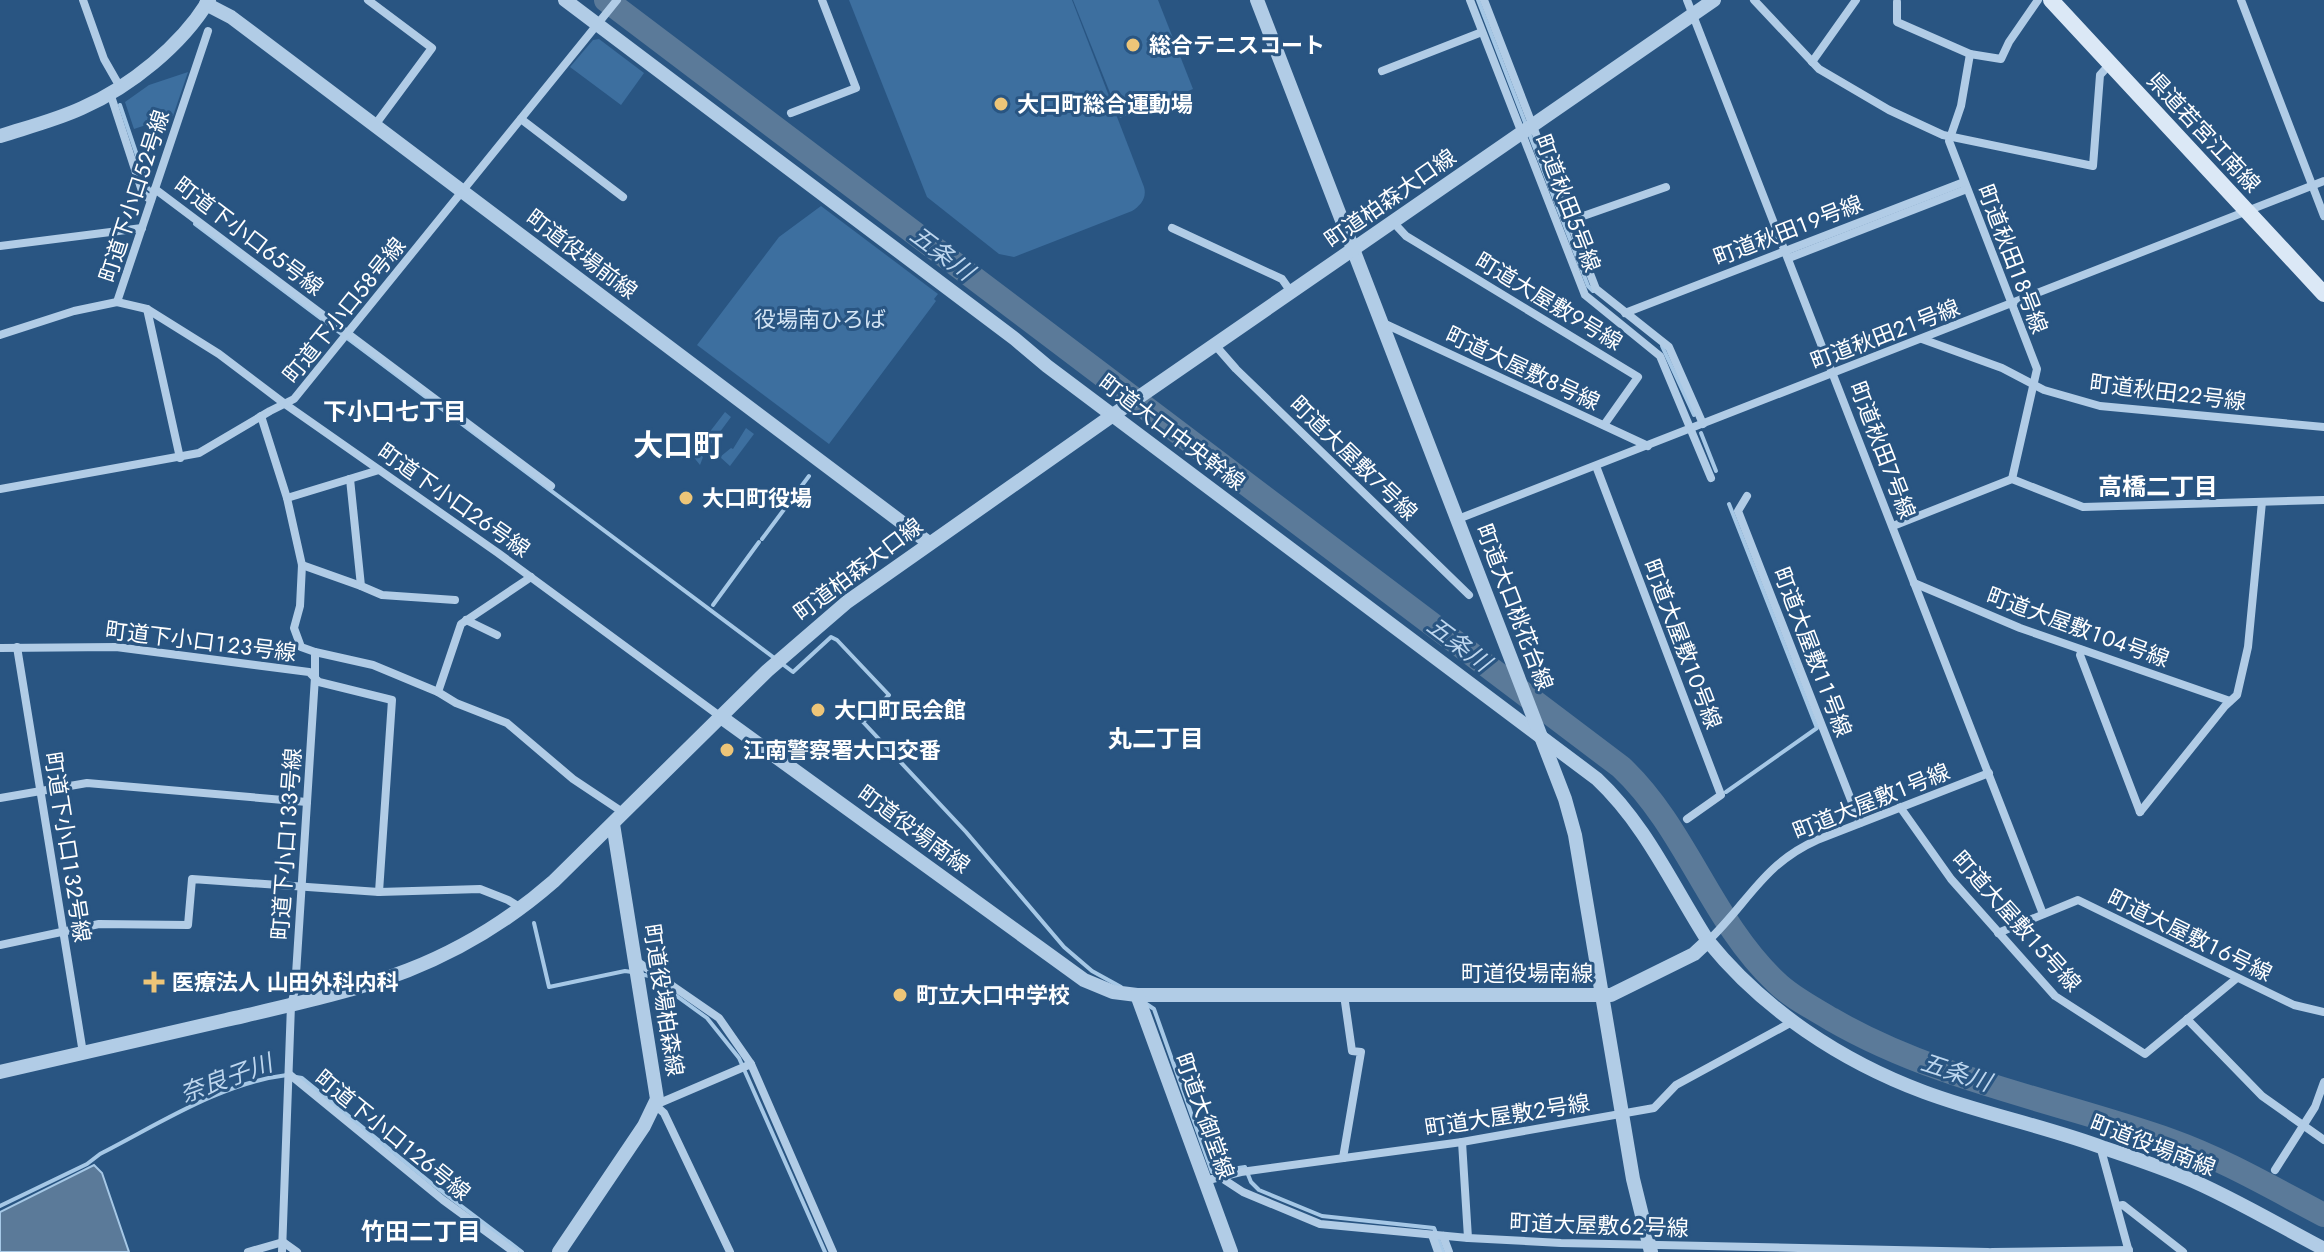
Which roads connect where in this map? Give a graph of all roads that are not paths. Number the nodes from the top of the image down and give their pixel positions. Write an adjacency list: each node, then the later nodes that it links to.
1 (83, 0): 26 (street)
2 (368, 0): 29 (street)
3 (565, 0): 19 (street, 町道大口中央幹線)
4 (617, 0): 19 (street, 町道下小口５８号線)
5 (822, 0): 27 (street)
6 (1257, 0): 48 (street, 町道大口桃花台線)
7 (1470, 0): 21 (street, 町道秋田５号線)
8 (1484, 0): 30 (street)
9 (1687, 0): 18 (street, 町道秋田７号線)
10 (1714, 0): 18 (street, 町道柏森大口線)
11 (1754, 0): 23 (street)
12 (1856, 0): 23 (street)
13 (2038, 0): 22 (street)
14 (2051, 0): 24 (main road, 県道若宮江南線)
15 (2241, 0): 35 (street)
16 (204, 1): 26 (street); 29 (street, 町道役場前線)
17 (1896, 1): 22 (street)
18 (1693, 15): 30 (street, 町道柏森大口線); 49 (street, 町道秋田７号線)
19 (600, 22): 28 (street, 町道下小口５８号線); 64 (street, 町道大口中央幹線)
20 (208, 31): 37 (street, 町道下小口５２号線)
21 (1482, 32): 25 (street); 30 (street, 町道秋田５号線)
22 (1970, 54): 32 (street)
23 (1812, 62): 32 (street)
24 (2110, 64): 32 (street); 41 (main road, 県道若宮江南線)
25 (1382, 71)
26 (115, 90): 31 (street); 40 (street)
27 (791, 113)
28 (521, 119): 38 (street, 町道下小口５８号線); 39 (street)
29 (375, 125): 38 (street, 町道役場前線)
30 (1527, 129): 43 (street); 44 (street, 町道柏森大口線); 69 (street, 町道秋田５号線)
31 (0, 136)
32 (1949, 137): 34 (street, 町道秋田１８号線)
33 (2324, 181): 35 (street, 町道秋田２１号線)
34 (1965, 185): 49 (street, 町道秋田１９号線); 53 (street, 町道秋田１８号線)
35 (2312, 186): 41 (street, 町道秋田２１号線); 42 (street)
36 (1666, 187): 43 (street)
37 (155, 189): 40 (street, 町道下小口５２号線); 57 (street, 町道下小口６５号線)
38 (462, 191): 57 (street, 町道下小口５８号線); 85 (street, 町道役場前線)
39 (623, 197)
40 (151, 200): 45 (street, 町道下小口５２号線)
41 (2247, 211): 51 (main road, 県道若宮江南線); 53 (street, 町道秋田２１号線)
42 (2324, 216)
43 (1569, 221): 55 (street)
44 (1393, 222): 48 (street, 町道柏森大口線); 67 (street, 町道大屋敷９号線)
45 (142, 228): 47 (street); 52 (street, 町道下小口５２号線)
46 (1172, 228): 50 (street)
47 (0, 246)
48 (1354, 250): 50 (street, 町道柏森大口線); 56 (street, 町道大口桃花台線)
49 (1787, 255): 55 (street, 町道秋田１９号線); 61 (street, 町道秋田７号線)
50 (1291, 292): 60 (street, 町道柏森大口線)
51 (2324, 294)
52 (117, 302): 54 (street, 町道下小口２６号線); 58 (street, 町道下小口５２号線)
53 (2012, 304): 59 (street, 町道秋田２１号線); 62 (street, 町道秋田１８号線)
54 (147, 309): 63 (street, 町道下小口２６号線); 71 (street)
55 (1625, 313): 66 (street)
56 (1383, 323): 67 (street, 町道大屋敷８号線); 83 (street, 町道大口桃花台線)
57 (347, 333): 63 (street, 町道下小口５８号線); 77 (street, 町道下小口６５号線)
58 (0, 335)
59 (1922, 339): 61 (street, 町道秋田２１号線); 62 (street, 町道秋田２２号線)
60 (1215, 345): 64 (street, 町道柏森大口線); 90 (street, 町道大屋敷７号線)
61 (1834, 373): 66 (street, 町道秋田２１号線); 84 (street, 町道秋田７号線)
62 (2034, 384): 68 (street, 町道秋田２２号線); 76 (street, 町道秋田１８号線)
63 (285, 404): 65 (street, 町道下小口５８号線); 73 (street, 町道下小口２６号線)
64 (1113, 415): 85 (street, 町道柏森大口線); 102 (street, 町道大口中央幹線)
65 (261, 416): 71 (street, 町道下小口５８号線); 80 (street)
66 (1703, 424): 69 (street, 町道秋田２１号線)
67 (1604, 425): 70 (street, 町道大屋敷８号線)
68 (2324, 427)
69 (1692, 428): 70 (street, 町道秋田２１号線); 74 (street, 町道秋田５号線)
70 (1648, 446): 72 (street, 町道秋田２１号線)
71 (180, 458): 78 (street, 町道下小口５８号線)
72 (1596, 466): 83 (street, 町道秋田２１号線); 109 (street, 町道大屋敷１０号線)
73 (379, 470): 75 (street); 87 (street, 町道下小口２６号線)
74 (1711, 478)
75 (350, 479): 80 (street); 89 (street)
76 (2012, 479): 82 (street); 84 (street)
77 (551, 486)
78 (0, 489)
79 (1747, 496): 110 (street, 町道大屋敷１１号線)
80 (287, 498): 86 (street)
81 (2324, 500): 82 (street)
82 (2262, 502): 100 (street)
83 (1458, 519): 102 (street, 町道大口桃花台線)
84 (1893, 526): 88 (street, 町道秋田７号線)
85 (929, 543): 101 (street, 町道柏森大口線)
86 (302, 565): 89 (street); 97 (street)
87 (531, 577): 92 (street); 101 (street, 町道下小口２６号線)
88 (1914, 583): 96 (street, 町道大屋敷１０４号線); 103 (street, 町道秋田７号線)
89 (361, 586): 91 (street)
90 (1469, 595)
91 (455, 600)
92 (466, 620): 93 (street); 99 (street)
93 (497, 635)
94 (17, 647): 95 (street, 町道下小口１２３号線); 98 (street, 町道下小口１２３号線); 104 (street, 町道下小口１３２号線)
95 (0, 648)
96 (2082, 650): 100 (street, 町道大屋敷１０４号線); 100 (street)
97 (315, 652): 98 (street, 町道下小口１３３号線); 99 (street)
98 (315, 677): 106 (street, 町道下小口１３３号線); 113 (street, 町道下小口１２３号線)
99 (438, 692): 108 (street)
100 (2230, 701)
101 (721, 717): 108 (street, 町道柏森大口線); 122 (street, 町道役場南線)
102 (1540, 735): 118 (street, 町道大口中央幹線); 124 (street, 町道大口桃花台線)
103 (1989, 773): 107 (street, 町道大屋敷１号線); 115 (street, 町道秋田７号線)
104 (40, 791): 105 (street); 106 (street); 116 (street, 町道下小口１３２号線)
105 (0, 798)
106 (307, 802): 112 (street, 町道下小口１３３号線)
107 (1900, 807): 110 (street, 町道大屋敷１号線); 117 (street, 町道大屋敷１５号線)
108 (624, 813): 111 (street, 町道柏森大口線)
109 (1687, 819)
110 (1860, 823): 118 (street, 町道大屋敷１号線)
111 (613, 824): 114 (street, 町道柏森大口線); 120 (street, 町道役場柏森線)
112 (302, 887): 113 (street); 116 (street); 125 (street, 町道下小口１３３号線)
113 (379, 892): 114 (street)
114 (521, 908): 125 (street, 町道柏森大口線)
115 (2043, 914): 117 (street, 町道大屋敷１６号線); 121 (street, 町道大屋敷１６号線)
116 (63, 932): 119 (street); 129 (street, 町道下小口１３２号線)
117 (1998, 933): 127 (street, 町道大屋敷１５号線)
118 (1708, 941): 124 (street, 町道役場南線); 128 (street, 町道役場南線)
119 (0, 945)
120 (635, 960): 130 (street); 134 (street, 町道役場柏森線)
121 (2237, 978): 126 (street, 町道大屋敷１６号線); 127 (street, 町道大屋敷１５号線)
122 (1137, 995): 123 (street, 町道役場南線); 143 (street, 町道大御堂線)
123 (1344, 995): 124 (street, 町道役場南線); 140 (street)
124 (1602, 995): 135 (street, 町道大口桃花台線)
125 (291, 1005): 129 (street, 町道柏森大口線); 132 (street, 町道下小口１３３号線)
126 (2324, 1012)
127 (2187, 1019): 136 (street)
128 (1792, 1022): 135 (street, 町道大屋敷２号線); 139 (street, 町道役場南線)
129 (83, 1053): 131 (street, 町道柏森大口線)
130 (751, 1064): 134 (street); 157 (street)
131 (0, 1072)
132 (289, 1074): 148 (street, 町道下小口１３３号線); 154 (street, 町道下小口１２６号線)
133 (2324, 1082): 136 (street)
134 (655, 1105): 155 (street, 町道役場柏森線); 156 (street)
135 (1622, 1115): 138 (street, 町道大屋敷２号線); 149 (street, 町道大口桃花台線)
136 (2304, 1125): 137 (street); 141 (street)
137 (2324, 1140)
138 (1462, 1142): 140 (street, 町道大屋敷２号線); 147 (street)
139 (2100, 1146): 144 (street); 150 (street, 町道役場南線)
140 (1343, 1158): 142 (street, 町道大屋敷２号線)
141 (2275, 1170)
142 (1220, 1177): 143 (street, 町道大屋敷２号線); 145 (street, 町道大屋敷６２号線)
143 (1204, 1181): 158 (street, 町道大御堂線)
144 (2118, 1206): 151 (street); 162 (street)
145 (1432, 1235): 146 (street, 町道大屋敷６２号線); 159 (street)
146 (1443, 1236): 147 (street, 町道大屋敷６２号線); 160 (street)
147 (1468, 1238): 149 (street, 町道大屋敷６２号線)
148 (282, 1247): 152 (street); 153 (street)
149 (1650, 1249): 161 (street, 町道大屋敷６２号線)
150 (2324, 1249)
151 (2129, 1251): 161 (street, 町道大屋敷６２号線)
152 (248, 1252)
153 (297, 1252)
154 (514, 1252)
155 (559, 1252)
156 (730, 1252)
157 (833, 1252)
158 (1231, 1252)
159 (1438, 1252)
160 (1449, 1252)
161 (1990, 1252)
162 (2183, 1252)

